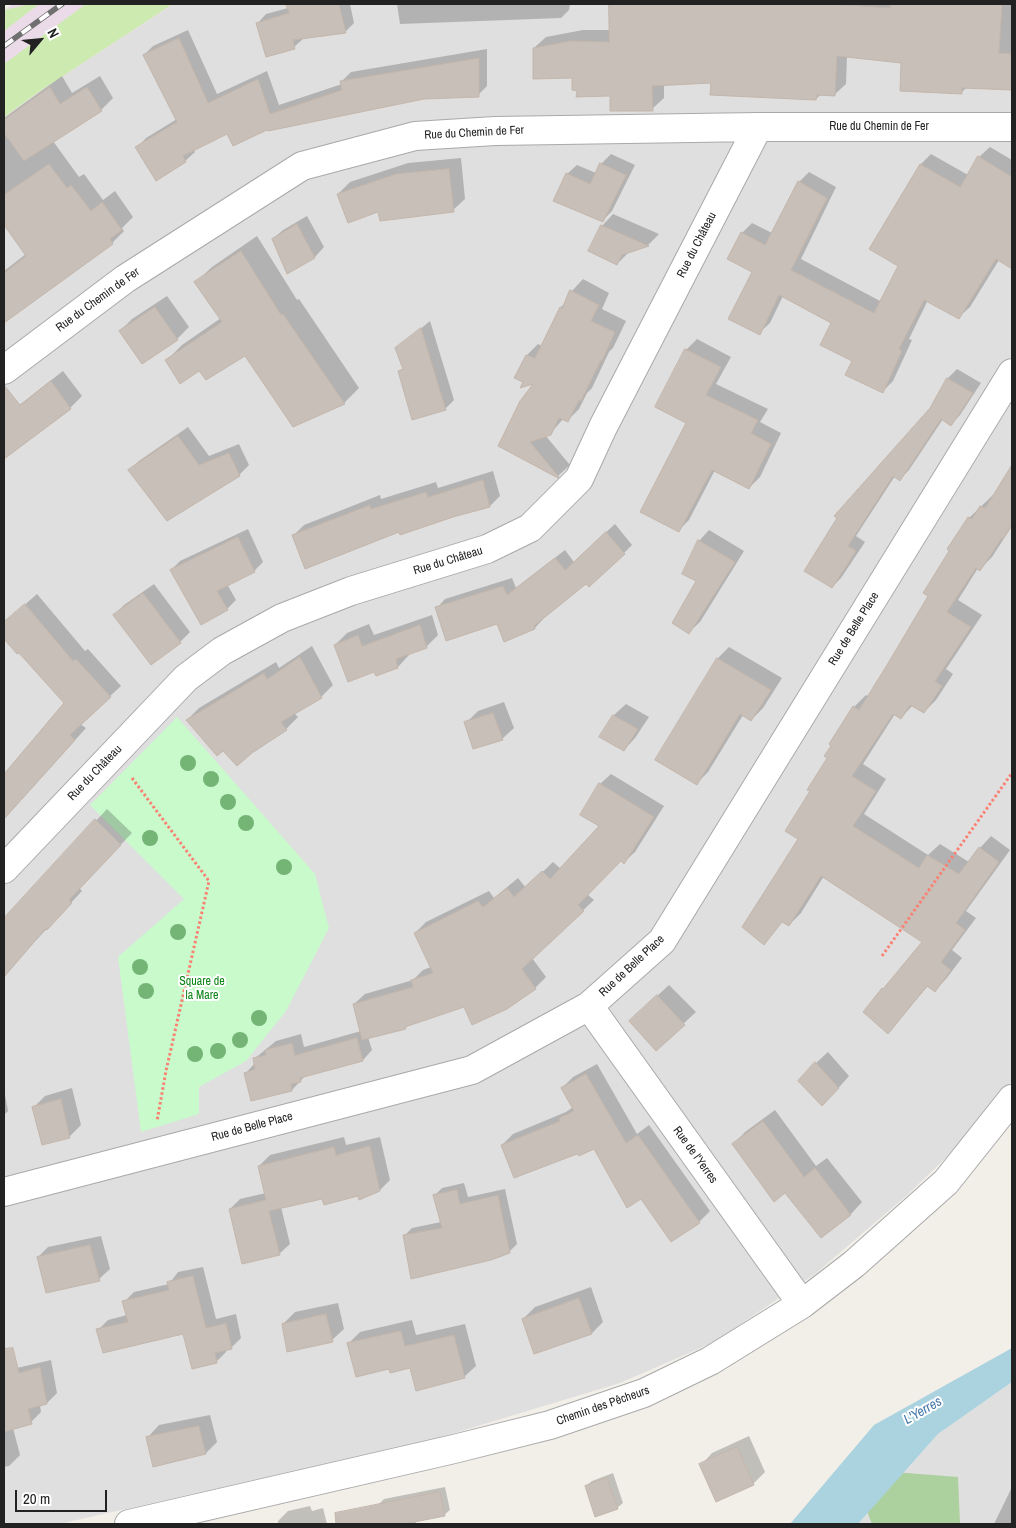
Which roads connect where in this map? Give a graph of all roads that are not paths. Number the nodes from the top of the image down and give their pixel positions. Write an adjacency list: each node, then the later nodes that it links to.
1 (758, 127): 2 (street, Rue du Chemin de Fer); 3 (street, Rue du Chemin de Fer); 5 (street, Rue du Château)
2 (1012, 127)
3 (4, 370)
4 (1012, 373): 6 (street, Rue de Belle Place)
5 (4, 869)
6 (589, 1006): 8 (street, Rue de Belle Place); 9 (street, Rue de l'Yerres)
7 (1012, 1099): 9 (street, Chemin des Pêcheurs)
8 (4, 1192)
9 (802, 1304): 10 (street, Chemin des Pêcheurs)
10 (129, 1524)

